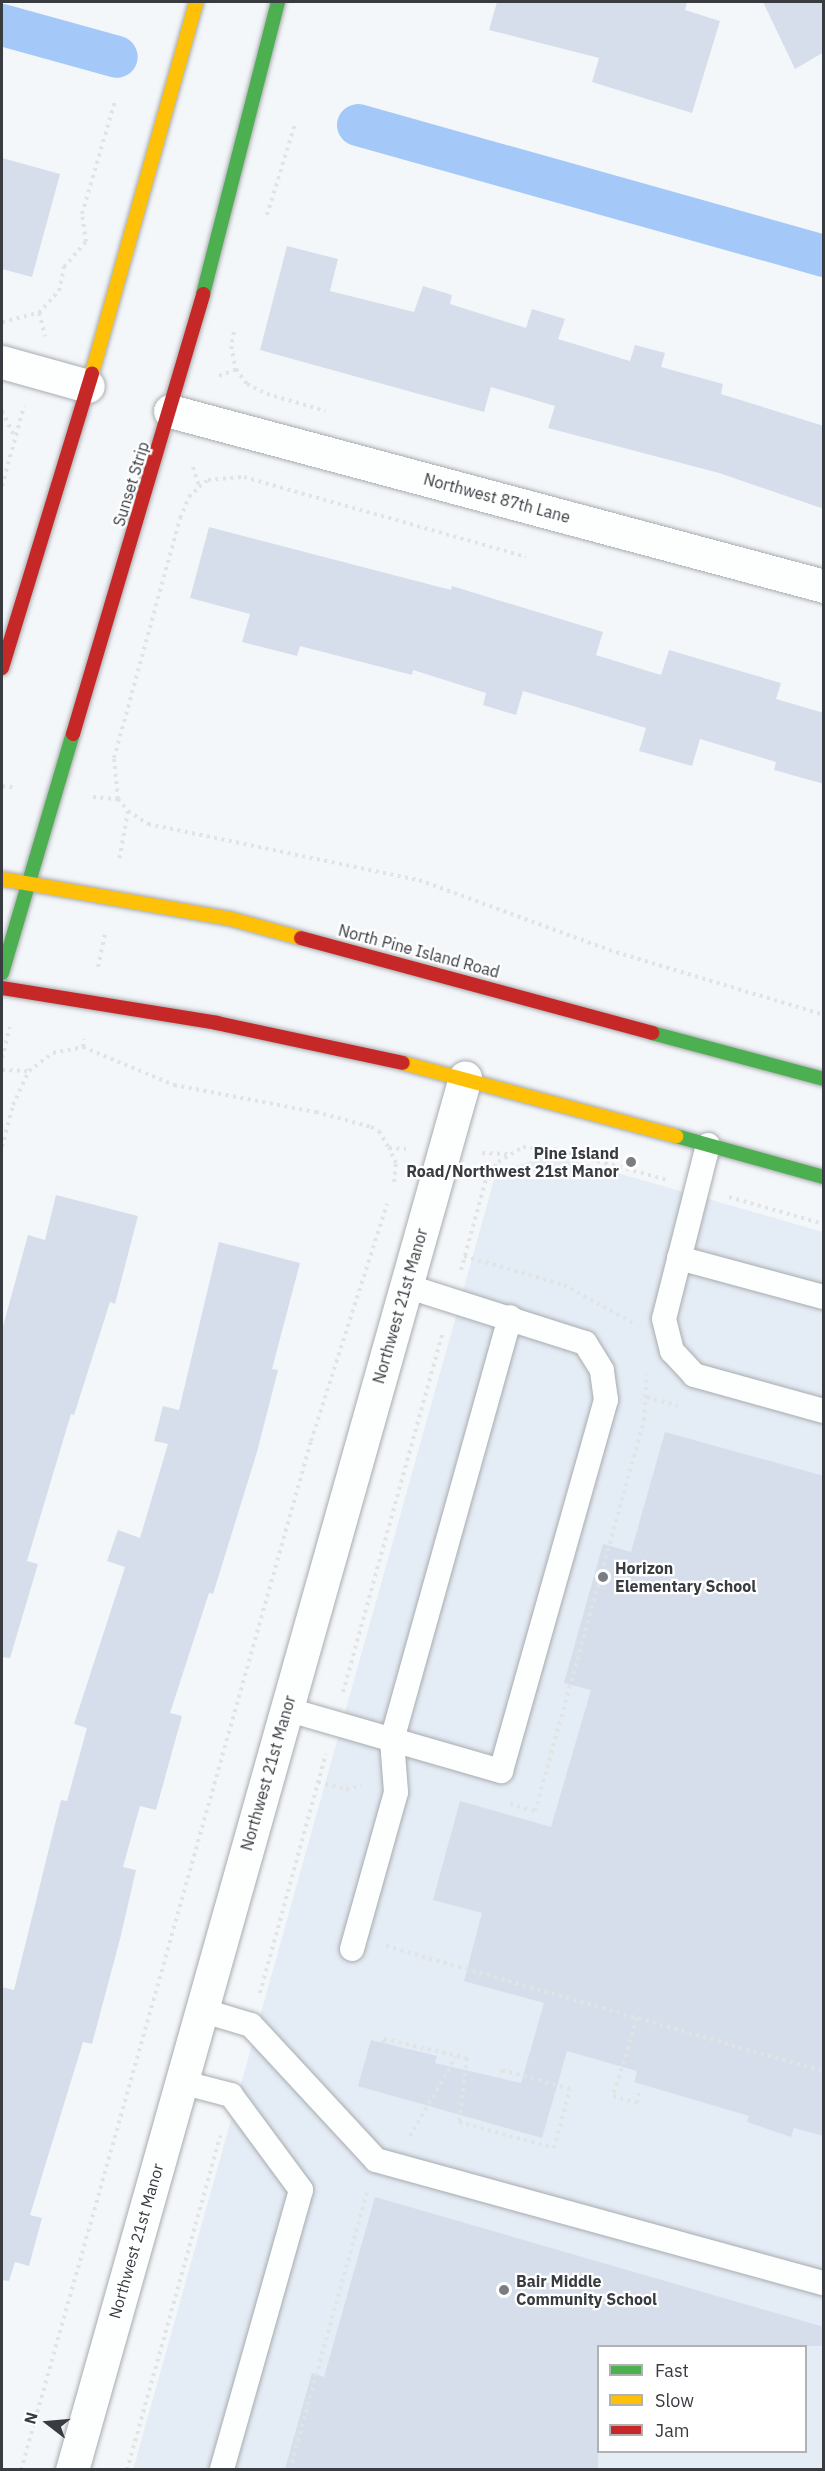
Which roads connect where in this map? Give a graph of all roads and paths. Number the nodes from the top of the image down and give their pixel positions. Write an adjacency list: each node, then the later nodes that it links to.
1 (196, 2): 9 (street)
2 (278, 2): 11 (street, Sunset Strip)
3 (116, 101): 6 (path)
4 (295, 124): 5 (path)
5 (264, 224)
6 (39, 313)
7 (235, 324): 12 (path)
8 (2, 362): 9 (street)
9 (87, 386): 16 (street)
10 (2, 411): 13 (path)
11 (170, 411): 15 (street, Northwest 87th Lane); 20 (street, Sunset Strip)
12 (335, 413)
13 (15, 439)
14 (200, 487): 17 (path)
15 (824, 586)
16 (2, 668)
17 (118, 799)
18 (128, 811): 23 (path)
19 (2, 879): 20 (street, North Pine Island Road)
20 (27, 883): 21 (street, Sunset Strip); 27 (street, North Pine Island Road)
21 (2, 973)
22 (2, 988): 26 (street)
23 (824, 1015)
24 (83, 1047): 30 (path)
25 (2, 1070): 29 (path)
26 (465, 1077): 28 (street); 36 (street, Northwest 21st Manor)
27 (824, 1079)
28 (708, 1145): 31 (street); 32 (lane)
29 (2, 1147)
30 (389, 1148)
31 (824, 1178)
32 (697, 1188): 33 (path); 34 (path); 35 (lane)
33 (824, 1224)
34 (464, 1256): 38 (path); 40 (path)
35 (679, 1258): 37 (lane); 41 (lane)
36 (406, 1286): 38 (lane); 43 (street, Northwest 21st Manor)
37 (824, 1297)
38 (453, 1300): 39 (lane); 44 (path)
39 (510, 1317): 45 (lane); 45 (lane)
40 (638, 1326)
41 (824, 1411)
42 (311, 1441): 60 (path)
43 (286, 1709): 44 (lane); 47 (street, Northwest 21st Manor)
44 (334, 1723): 45 (lane); 49 (path)
45 (392, 1740): 46 (lane)
46 (354, 1943): 48 (path)
47 (201, 2010): 49 (lane); 54 (street, Northwest 21st Manor)
48 (638, 2018): 52 (path); 55 (path)
49 (251, 2025): 59 (lane)
50 (382, 2043): 51 (path)
51 (456, 2057): 53 (path); 57 (path)
52 (824, 2072)
53 (500, 2078)
54 (181, 2082): 56 (lane); 61 (street, Northwest 21st Manor)
55 (639, 2093)
56 (231, 2095): 62 (path); 63 (lane)
57 (409, 2137)
58 (370, 2183): 64 (path)
59 (824, 2283)
60 (21, 2469)
61 (72, 2469)
62 (127, 2469)
63 (222, 2469)
64 (290, 2469)

